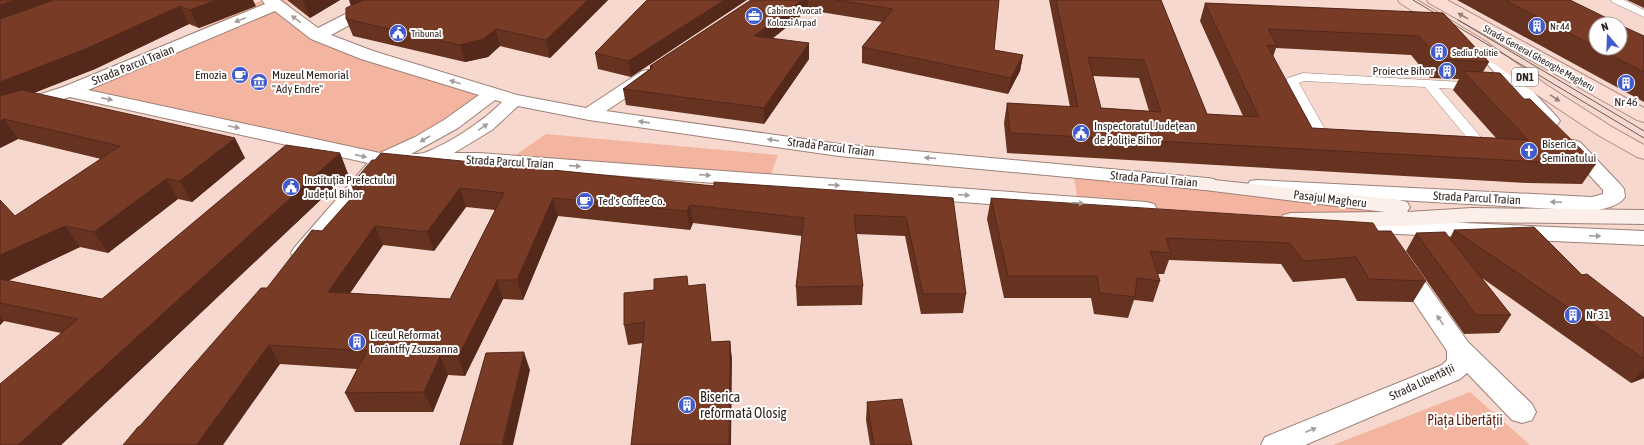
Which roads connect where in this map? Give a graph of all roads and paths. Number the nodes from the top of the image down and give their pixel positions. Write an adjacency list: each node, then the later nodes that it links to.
1 (384, 0): 7 (street)
2 (1406, 0): 8 (main road, Strada General Gheorghe Magheru / DN1)
3 (1435, 0): 17 (main road, Strada General Gheorghe Magheru / DN1, one-way to 3)
4 (1616, 0): 6 (lane)
5 (273, 3): 7 (street, Strada Parcul Traian, one-way to 5); 12 (street, Strada Parcul Traian, one-way to 12)
6 (1644, 14)
7 (317, 35): 13 (street, Strada Parcul Traian, one-way to 7)
8 (1479, 45): 22 (main road, Strada General Gheorghe Magheru / DN1, one-way to 22); 28 (street, Strada Parcul Traian, one-way to 28)
9 (663, 65): 16 (street)
10 (1428, 83): 11 (lane); 19 (lane); 21 (lane)
11 (1489, 86)
12 (69, 91): 15 (street); 24 (street, Strada Parcul Traian, one-way to 24)
13 (492, 94): 14 (street, Strada Parcul Traian); 18 (street)
14 (514, 100): 16 (street, Strada Parcul Traian); 20 (street, one-way to 14)
15 (0, 113)
16 (589, 114): 26 (street, Strada Parcul Traian, one-way to 16)
17 (1644, 116)
18 (451, 124): 20 (street); 24 (street, one-way to 24)
19 (1320, 133)
20 (460, 142): 23 (street); 25 (street)
21 (1478, 142)
22 (1644, 154)
23 (479, 159): 25 (street, Strada Parcul Traian); 29 (street, Strada Parcul Traian, one-way to 29)
24 (382, 160): 25 (street, Strada Parcul Traian); 36 (street)
25 (425, 160)
26 (1025, 166): 27 (street, Strada Parcul Traian); 29 (street)
27 (1048, 168): 28 (street, Strada Parcul Traian); 30 (street)
28 (1187, 182): 32 (street, Pasajul Magheru)
29 (1025, 200): 30 (street, Strada Parcul Traian)
30 (1054, 202): 31 (street, Strada Parcul Traian, one-way to 31)
31 (1165, 210)
32 (1472, 215): 33 (street, Pasajul Magheru); 34 (street, Pasajul Magheru)
33 (1644, 217)
34 (1394, 226): 35 (street, one-way to 35); 37 (street, Strada Libertății, one-way to 34)
35 (1644, 238)
36 (286, 272)
37 (1460, 349): 38 (street); 39 (street, Strada Libertății, one-way to 37)
38 (1522, 412)
39 (1275, 445)

